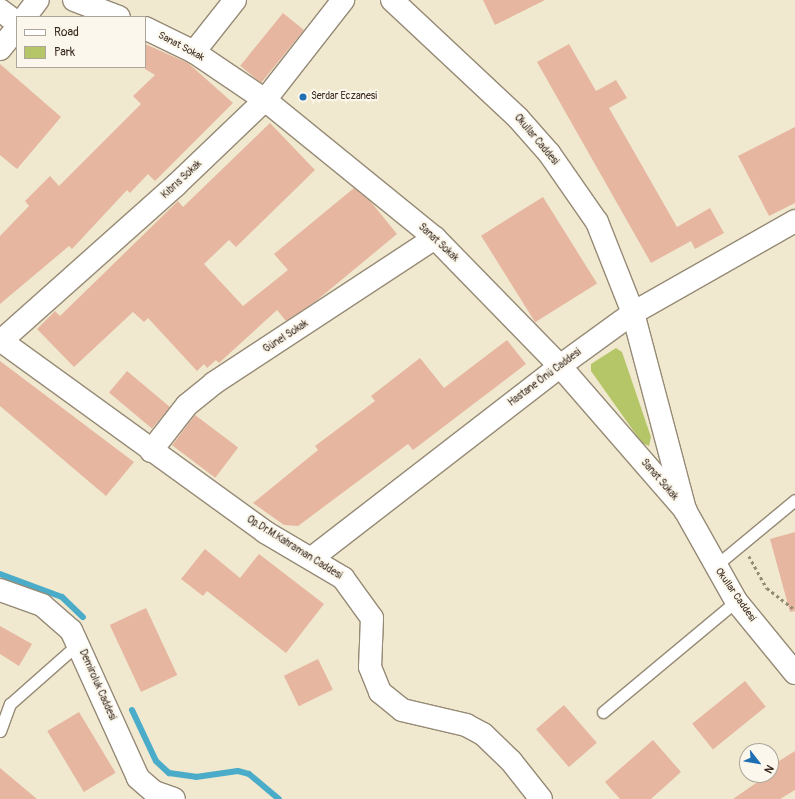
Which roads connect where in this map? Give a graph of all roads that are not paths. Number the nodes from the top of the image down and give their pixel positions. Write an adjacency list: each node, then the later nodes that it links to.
1 (38, 0): 8 (street)
2 (74, 0): 7 (street)
3 (235, 0): 13 (street)
4 (343, 0): 14 (street, Kıbrıs Sokak)
5 (392, 0): 17 (street, Okullar Caddesi)
6 (0, 10): 9 (street)
7 (121, 11)
8 (26, 16)
9 (16, 23)
10 (146, 28): 13 (street, Sanat Sokak)
11 (16, 29): 12 (street)
12 (0, 49)
13 (194, 52): 14 (street, Sanat Sokak)
14 (265, 100): 16 (street, Sanat Sokak); 18 (street, Kıbrıs Sokak)
15 (795, 222): 17 (street, Hastane Önü Caddesi)
16 (435, 238): 19 (street, Sanat Sokak); 20 (street, Günel Sokak)
17 (633, 313): 19 (street, Hastane Önü Caddesi); 22 (street, Okullar Caddesi)
18 (1, 340): 20 (street, Op.Dr.M.Kahraman Caddesi)
19 (560, 366): 22 (street, Sanat Sokak); 23 (street, Hastane Önü Caddesi)
20 (151, 451): 23 (street, Op.Dr.M.Kahraman Caddesi)
21 (795, 500): 24 (lane)
22 (685, 510): 24 (street, Okullar Caddesi)
23 (312, 558): 32 (street, Op.Dr.M.Kahraman Caddesi)
24 (714, 567): 26 (street, Okullar Caddesi)
25 (0, 590): 27 (street, Demiroluk Caddesi)
26 (736, 601): 28 (street, Okullar Caddesi); 29 (lane)
27 (79, 643): 30 (lane); 31 (street, Demiroluk Caddesi)
28 (795, 673)
29 (604, 712)
30 (0, 731)
31 (174, 799)
32 (540, 799)

